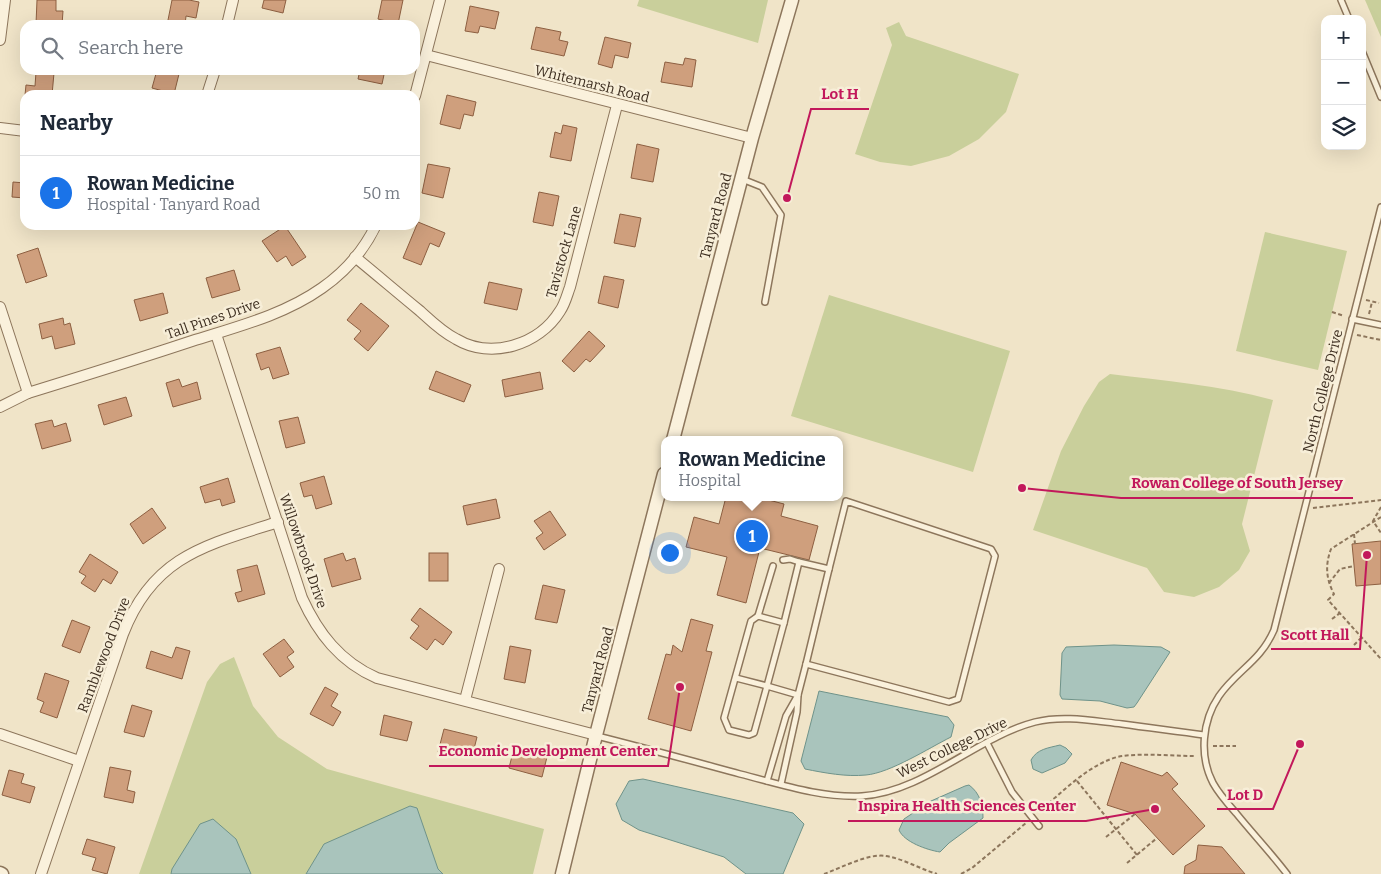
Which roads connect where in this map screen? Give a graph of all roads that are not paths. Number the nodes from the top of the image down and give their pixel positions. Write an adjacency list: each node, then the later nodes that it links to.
1 (5, 0): 8 (street)
2 (233, 0): 7 (street)
3 (440, 0): 9 (street)
4 (792, 0): 18 (street, Tanyard Road)
5 (1341, 0): 6 (lane)
6 (1347, 15)
7 (228, 20)
8 (0, 40)
9 (426, 55): 13 (street); 15 (street, Whitemarsh Road)
10 (1366, 60): 14 (lane)
11 (213, 75): 12 (street)
12 (209, 90)
13 (417, 90)
14 (1381, 97)
15 (617, 104): 18 (street, Whitemarsh Road); 22 (street, Tavistock Lane)
16 (0, 128): 17 (street)
17 (20, 130)
18 (752, 138): 19 (street, Tanyard Road)
19 (741, 179): 23 (lane); 30 (street, Tanyard Road)
20 (1381, 207): 25 (lane, North College Drive)
21 (373, 230): 22 (street, Tall Pines Drive)
22 (355, 257): 27 (street, Tall Pines Drive)
23 (765, 302)
24 (0, 307): 28 (street)
25 (1352, 319): 26 (lane); 47 (lane, North College Drive)
26 (1381, 325)
27 (216, 334): 28 (street, Tall Pines Drive); 32 (street, Willowbrook Drive)
28 (28, 393): 29 (street, Tall Pines Drive)
29 (0, 407)
30 (674, 436)
31 (661, 486): 46 (street, Tanyard Road)
32 (278, 522): 44 (street, Willowbrook Drive); 49 (street, Ramblewood Drive)
33 (783, 560): 34 (lane)
34 (799, 562): 37 (lane); 39 (lane)
35 (773, 566): 38 (lane)
36 (499, 569): 44 (street)
37 (828, 569): 40 (lane); 40 (lane)
38 (758, 616): 39 (lane); 41 (lane)
39 (784, 623): 42 (lane)
40 (806, 664): 43 (lane)
41 (736, 678): 42 (lane); 42 (lane)
42 (767, 686): 43 (lane)
43 (798, 695): 50 (lane); 51 (lane)
44 (465, 700): 46 (street, Willowbrook Drive)
45 (0, 734): 49 (street)
46 (596, 735): 50 (lane, West College Drive); 54 (street, Tanyard Road)
47 (1204, 735): 48 (lane, West College Drive); 55 (lane, North College Drive)
48 (986, 743): 51 (lane, West College Drive); 52 (lane)
49 (79, 761): 53 (street, Ramblewood Drive)
50 (767, 781): 51 (lane, West College Drive)
51 (781, 784)
52 (1039, 826)
53 (41, 874)
54 (562, 874)
55 (1288, 874)

